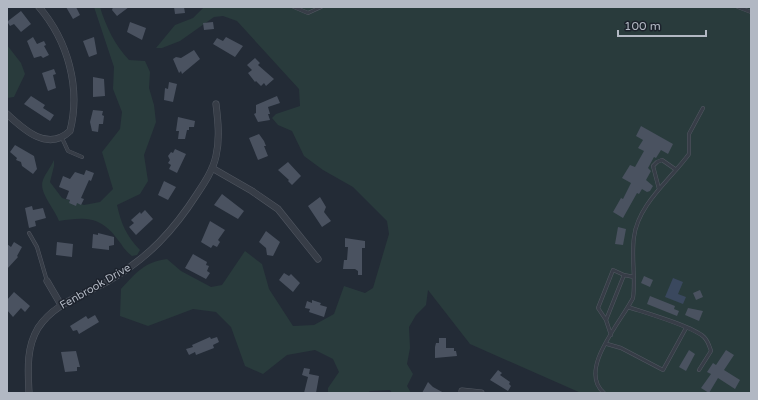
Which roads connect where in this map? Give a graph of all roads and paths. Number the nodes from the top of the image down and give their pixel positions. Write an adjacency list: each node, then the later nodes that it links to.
1 (39, 7): 9 (street)
2 (294, 7): 3 (lane)
3 (321, 7)
4 (740, 7): 5 (lane)
5 (751, 12)
6 (216, 104): 11 (street, Fenbrook Drive)
7 (703, 108): 12 (lane)
8 (7, 114): 9 (street)
9 (62, 138): 10 (lane)
10 (82, 157)
11 (212, 168): 15 (street); 19 (street, Fenbrook Drive)
12 (675, 169): 13 (lane); 13 (lane)
13 (659, 189): 17 (lane)
14 (29, 233): 18 (lane)
15 (318, 259)
16 (624, 275): 17 (lane); 21 (lane); 21 (lane)
17 (634, 277): 20 (lane)
18 (47, 281): 19 (street)
19 (61, 305): 27 (street, Fenbrook Drive)
20 (628, 307): 22 (lane); 23 (lane)
21 (606, 320): 23 (lane)
22 (686, 328): 24 (lane); 25 (lane)
23 (611, 335): 24 (lane)
24 (607, 344): 29 (lane)
25 (699, 370)
26 (462, 391): 28 (street)
27 (29, 393)
28 (481, 393)
29 (604, 393)

